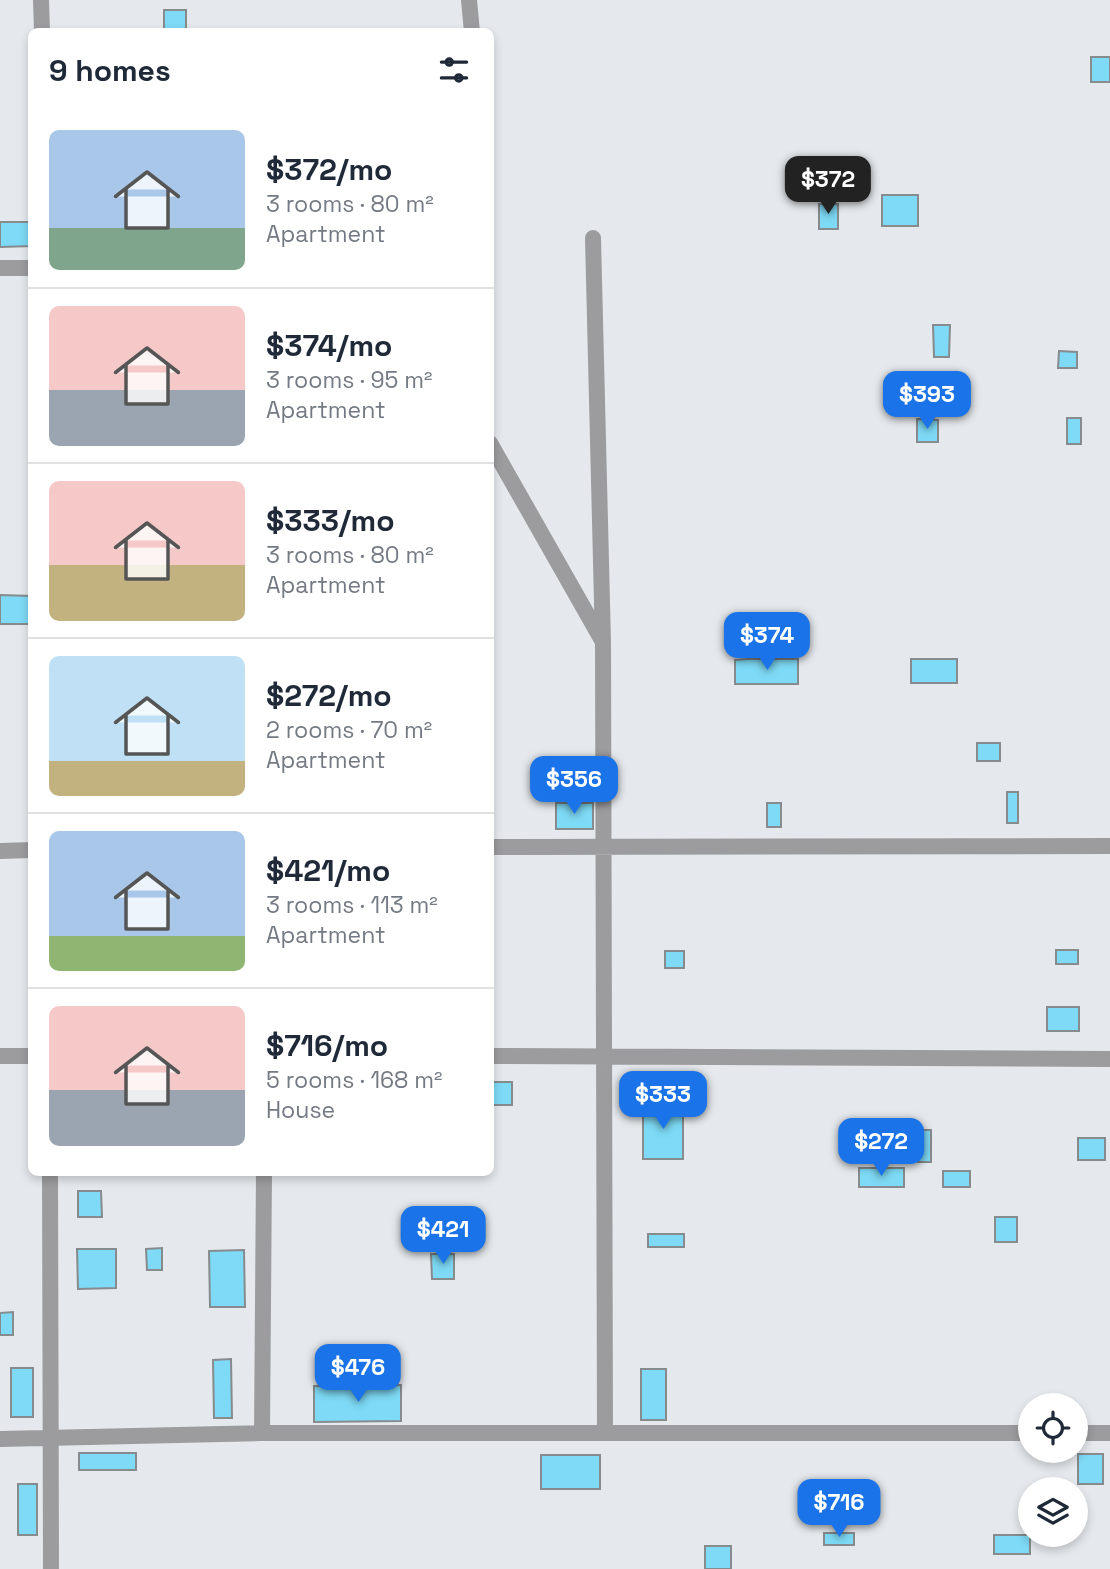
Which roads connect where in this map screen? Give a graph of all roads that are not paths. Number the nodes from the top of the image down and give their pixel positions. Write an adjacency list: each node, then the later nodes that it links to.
1 (41, 0): 3 (street)
2 (469, 0): 4 (street)
3 (42, 28)
4 (472, 28)
5 (593, 237): 9 (street)
6 (0, 268): 7 (street)
7 (28, 268)
8 (494, 450): 9 (street)
9 (604, 643): 10 (street)
10 (604, 846): 11 (street); 12 (street); 18 (street)
11 (1110, 846)
12 (494, 847)
13 (28, 850): 14 (street)
14 (0, 851)
15 (0, 1056): 16 (street)
16 (28, 1056)
17 (494, 1056): 18 (street)
18 (604, 1056): 19 (street); 23 (street)
19 (1110, 1059)
20 (50, 1176): 28 (street)
21 (264, 1176): 22 (street)
22 (262, 1433): 23 (street); 28 (street)
23 (606, 1433): 24 (street)
24 (1018, 1433)
25 (1088, 1433): 26 (street)
26 (1110, 1433)
27 (0, 1439): 28 (street)
28 (52, 1440): 29 (street)
29 (51, 1569)

